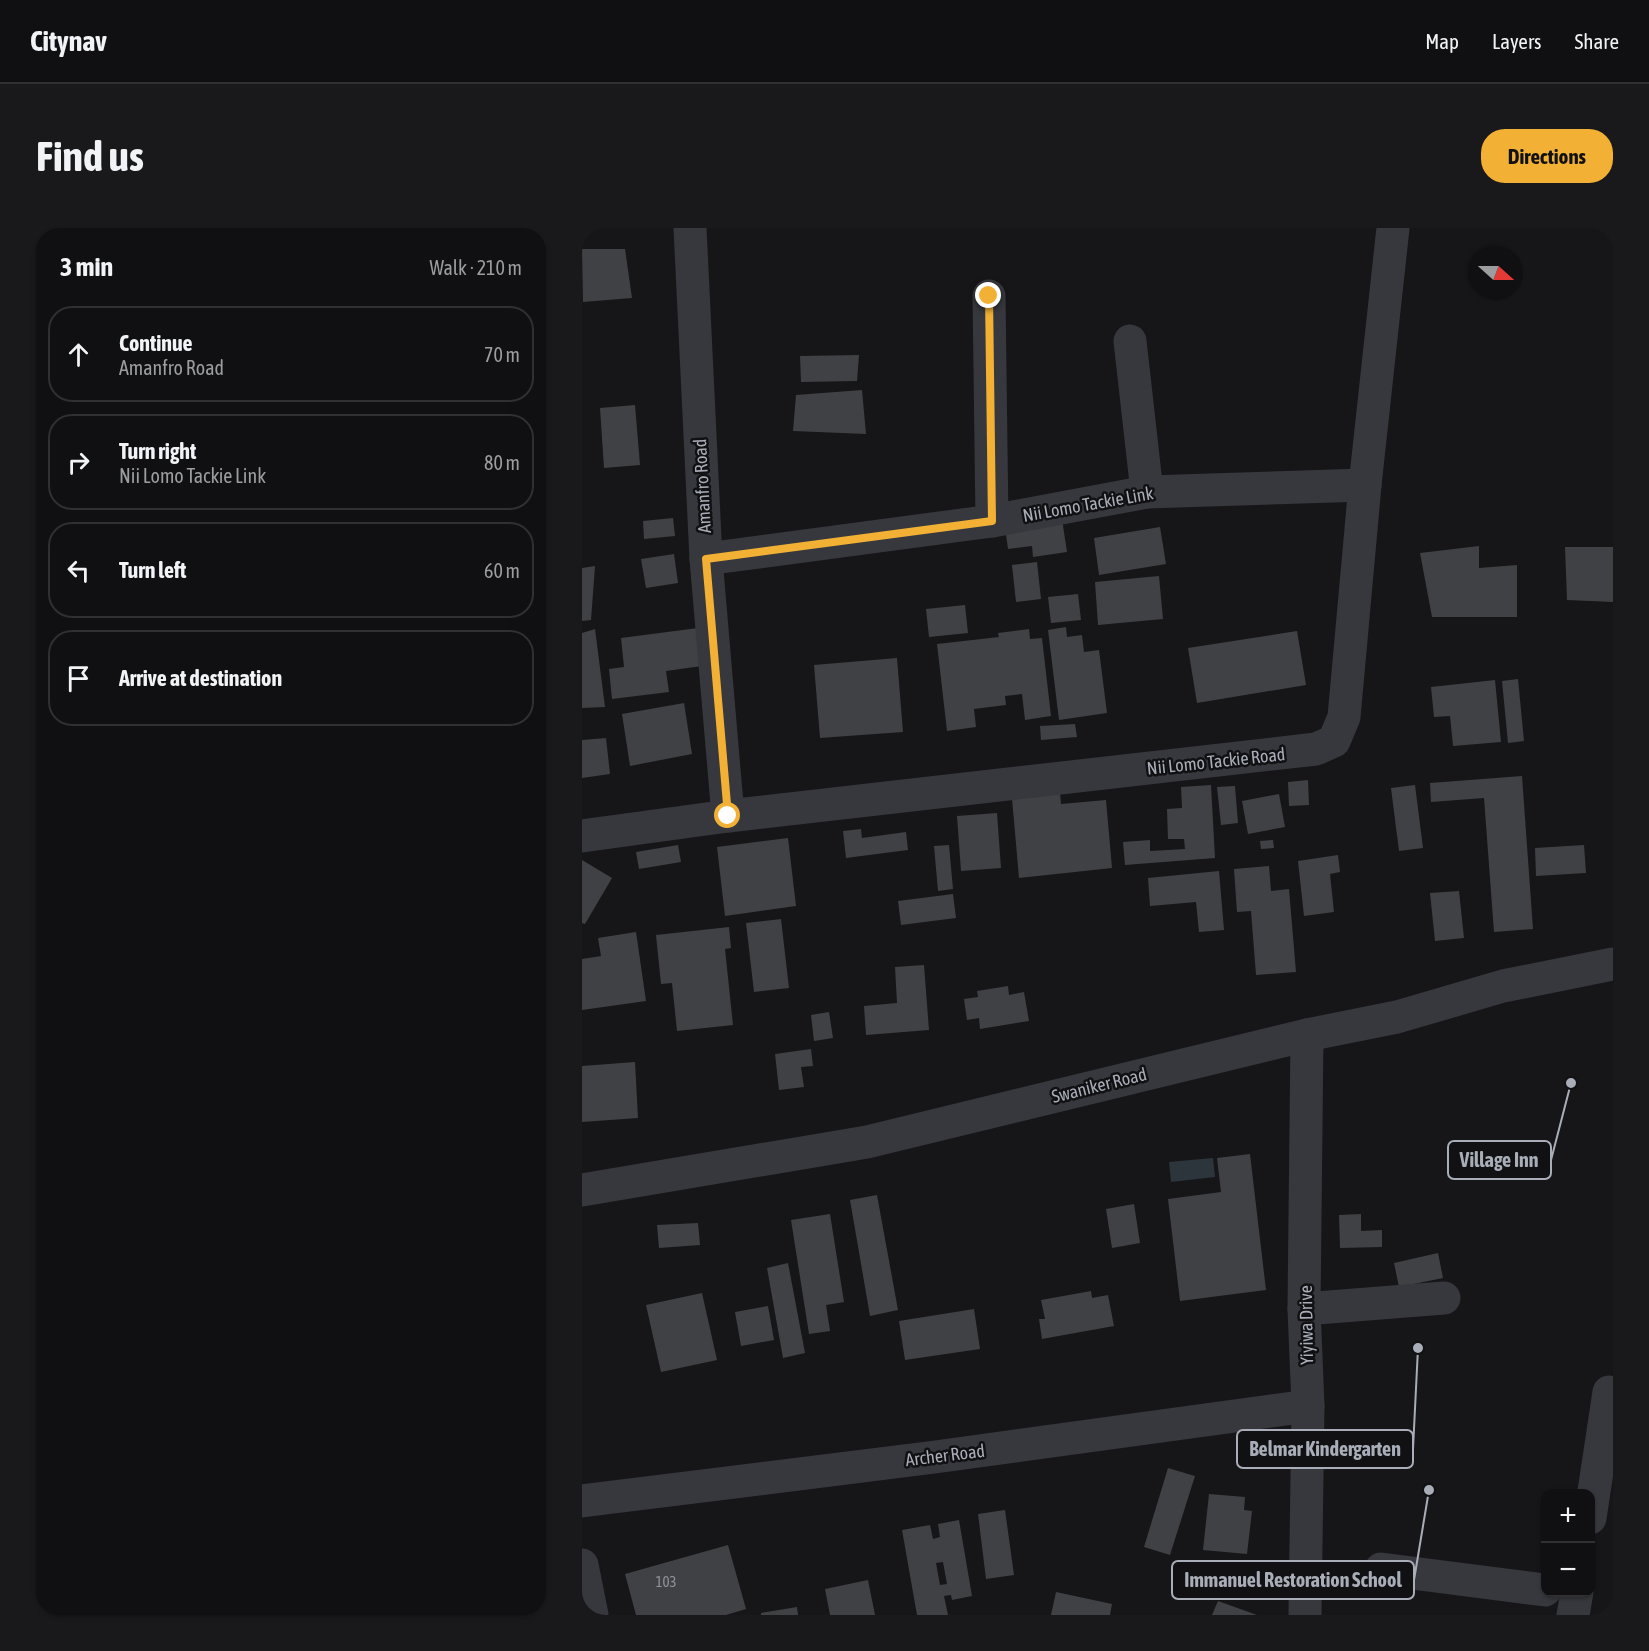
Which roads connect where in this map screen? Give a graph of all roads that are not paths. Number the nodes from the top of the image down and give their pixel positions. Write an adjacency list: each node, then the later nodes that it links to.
1 (690, 228): 8 (street, Amanfro Road)
2 (1393, 228): 5 (street, Nii Lomo Tackie Road)
3 (989, 296): 7 (street)
4 (1130, 341): 6 (street)
5 (1365, 485): 6 (street, Nii Lomo Tackie Link); 9 (street, Nii Lomo Tackie Road)
6 (1147, 492): 7 (street, Nii Lomo Tackie Link)
7 (992, 521): 8 (street, Nii Lomo Tackie Link)
8 (706, 559): 9 (street, Amanfro Road)
9 (728, 816): 10 (street, Nii Lomo Tackie Road)
10 (582, 836)
11 (1613, 964): 12 (street, Swaniker Road)
12 (1307, 1035): 13 (street, Swaniker Road); 15 (street, Yiyiwa Drive)
13 (582, 1190)
14 (1444, 1298): 15 (street)
15 (1304, 1309): 17 (street, Yiyiwa Drive)
16 (1609, 1392): 18 (street)
17 (1308, 1406): 19 (street, Archer Road); 24 (street, Yiyiwa Drive)
18 (1594, 1489)
19 (582, 1501)
20 (582, 1565): 23 (street)
21 (1381, 1569): 22 (street)
22 (1541, 1593)
23 (592, 1615)
24 (1305, 1615)

